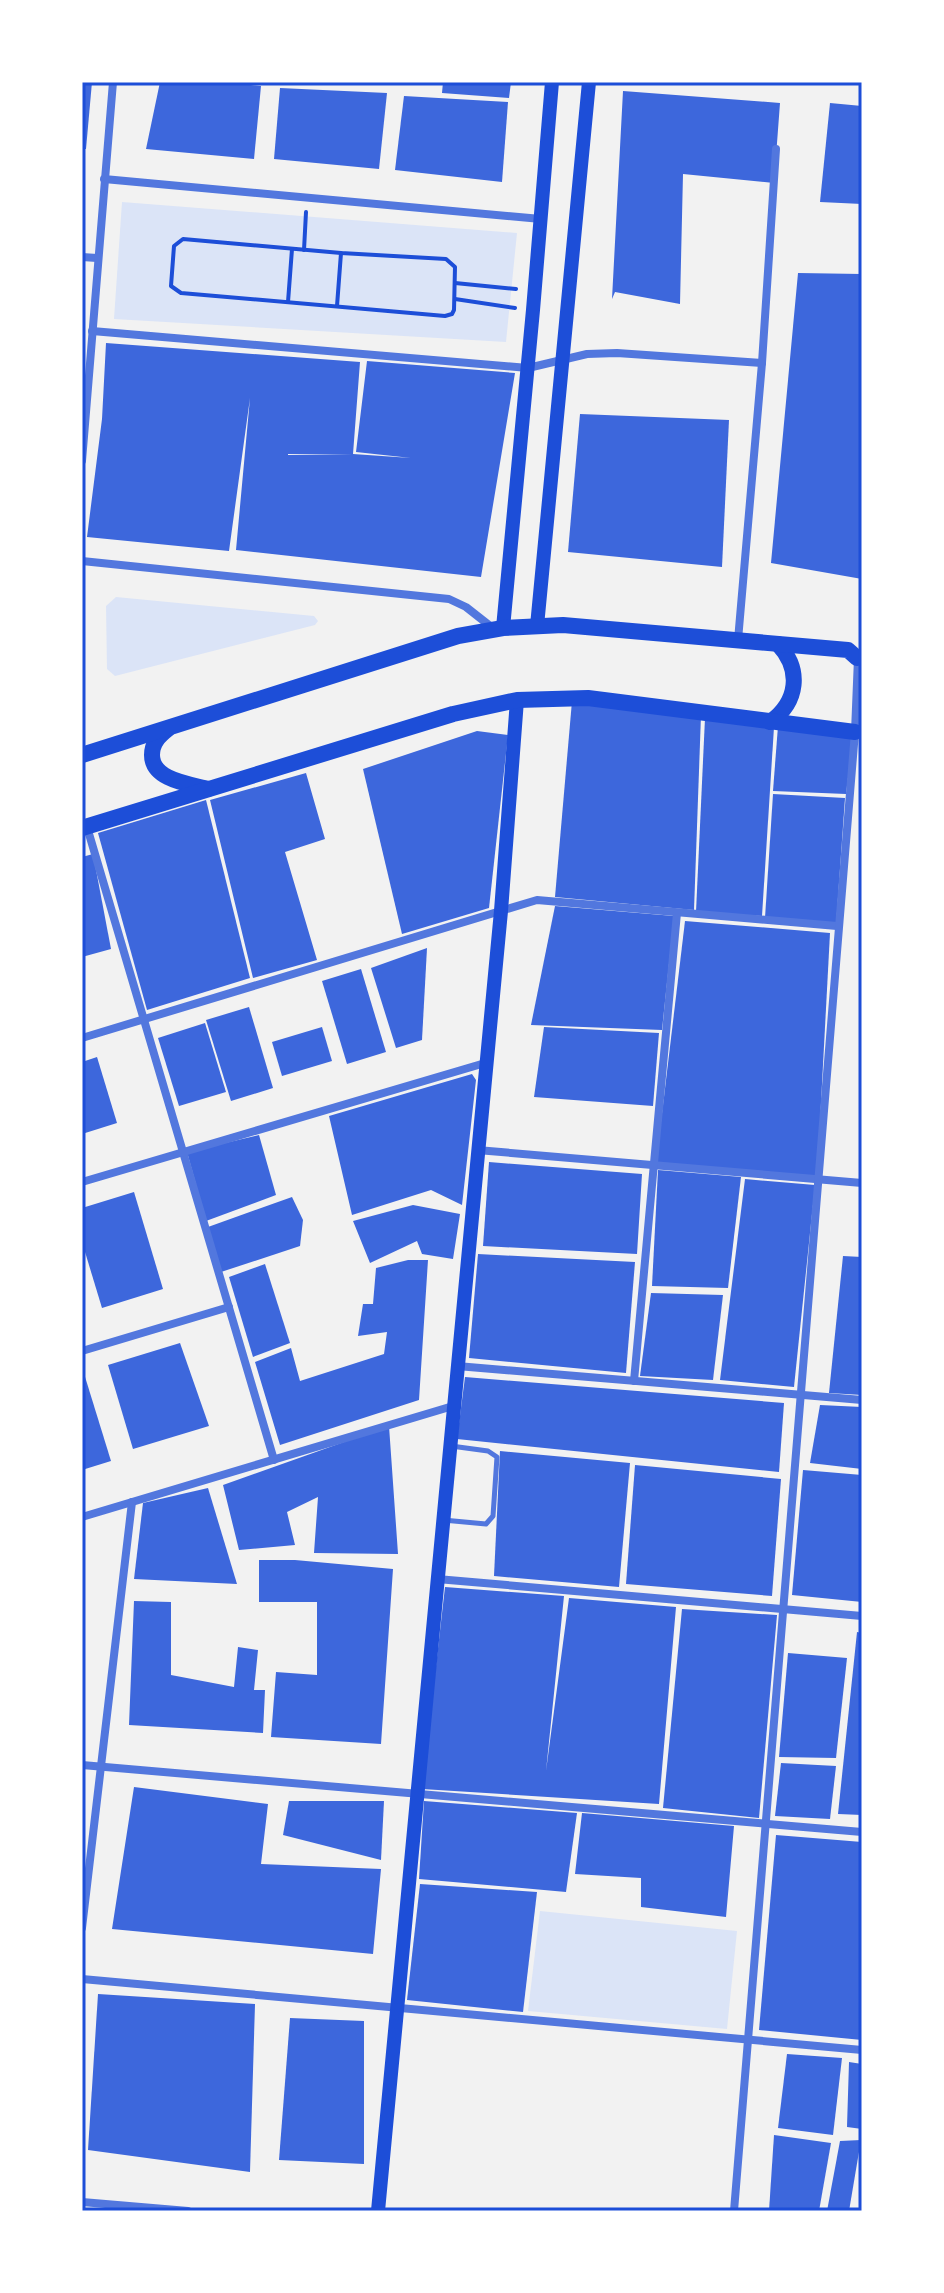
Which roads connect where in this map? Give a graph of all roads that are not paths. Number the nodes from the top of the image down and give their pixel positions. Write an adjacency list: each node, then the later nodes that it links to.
1 (113, 82): 5 (street)
2 (552, 82): 6 (main road)
3 (589, 82): 10 (main road)
4 (776, 149): 11 (street)
5 (104, 179): 6 (street); 8 (street)
6 (541, 219): 12 (main road)
7 (82, 257): 8 (street)
8 (97, 258): 9 (street)
9 (92, 331): 12 (street); 13 (street)
10 (564, 360): 11 (street); 12 (street); 16 (main road)
11 (762, 363): 18 (street)
12 (528, 368): 17 (main road)
13 (84, 395): 14 (street)
14 (82, 461)
15 (82, 561): 17 (street)
16 (537, 626): 17 (main road); 18 (main road)
17 (499, 629): 23 (main road)
18 (738, 640): 19 (main road)
19 (778, 644): 20 (main road); 22 (main road)
20 (859, 656): 24 (street)
21 (517, 700): 22 (main road); 26 (main road); 28 (main road)
22 (770, 722): 24 (main road)
23 (170, 728): 25 (main road); 26 (main road)
24 (859, 732): 30 (street)
25 (82, 755)
26 (208, 789): 27 (main road)
27 (85, 828): 31 (street)
28 (501, 911): 29 (street); 31 (street); 33 (main road)
29 (677, 913): 30 (street); 36 (street)
30 (837, 926): 37 (street)
31 (144, 1020): 32 (street); 35 (street)
32 (82, 1038)
33 (485, 1063): 34 (main road); 35 (street)
34 (477, 1150): 36 (street); 42 (main road)
35 (183, 1152): 38 (street); 40 (street)
36 (654, 1166): 37 (street); 43 (street)
37 (819, 1180): 39 (street); 44 (street)
38 (82, 1182)
39 (862, 1183)
40 (229, 1307): 41 (street); 48 (street)
41 (82, 1351)
42 (457, 1366): 43 (street); 46 (main road)
43 (634, 1381): 44 (street)
44 (801, 1395): 45 (street); 53 (street)
45 (862, 1400)
46 (453, 1406): 47 (main road); 48 (street)
47 (450, 1446): 51 (main road); 51 (lane)
48 (274, 1460): 49 (street)
49 (132, 1502): 50 (street); 56 (street)
50 (82, 1517)
51 (443, 1520): 52 (main road)
52 (437, 1579): 53 (street); 57 (main road)
53 (783, 1609): 54 (street); 58 (street)
54 (862, 1616)
55 (82, 1765): 56 (street)
56 (100, 1767): 57 (street); 60 (street)
57 (417, 1794): 58 (street); 62 (main road)
58 (766, 1824): 59 (street); 63 (street)
59 (862, 1832)
60 (82, 1928)
61 (82, 1979): 62 (street)
62 (397, 2007): 63 (street); 67 (main road)
63 (748, 2040): 64 (street); 68 (street)
64 (862, 2050)
65 (82, 2202): 66 (street)
66 (188, 2211)
67 (378, 2211)
68 (734, 2211)

